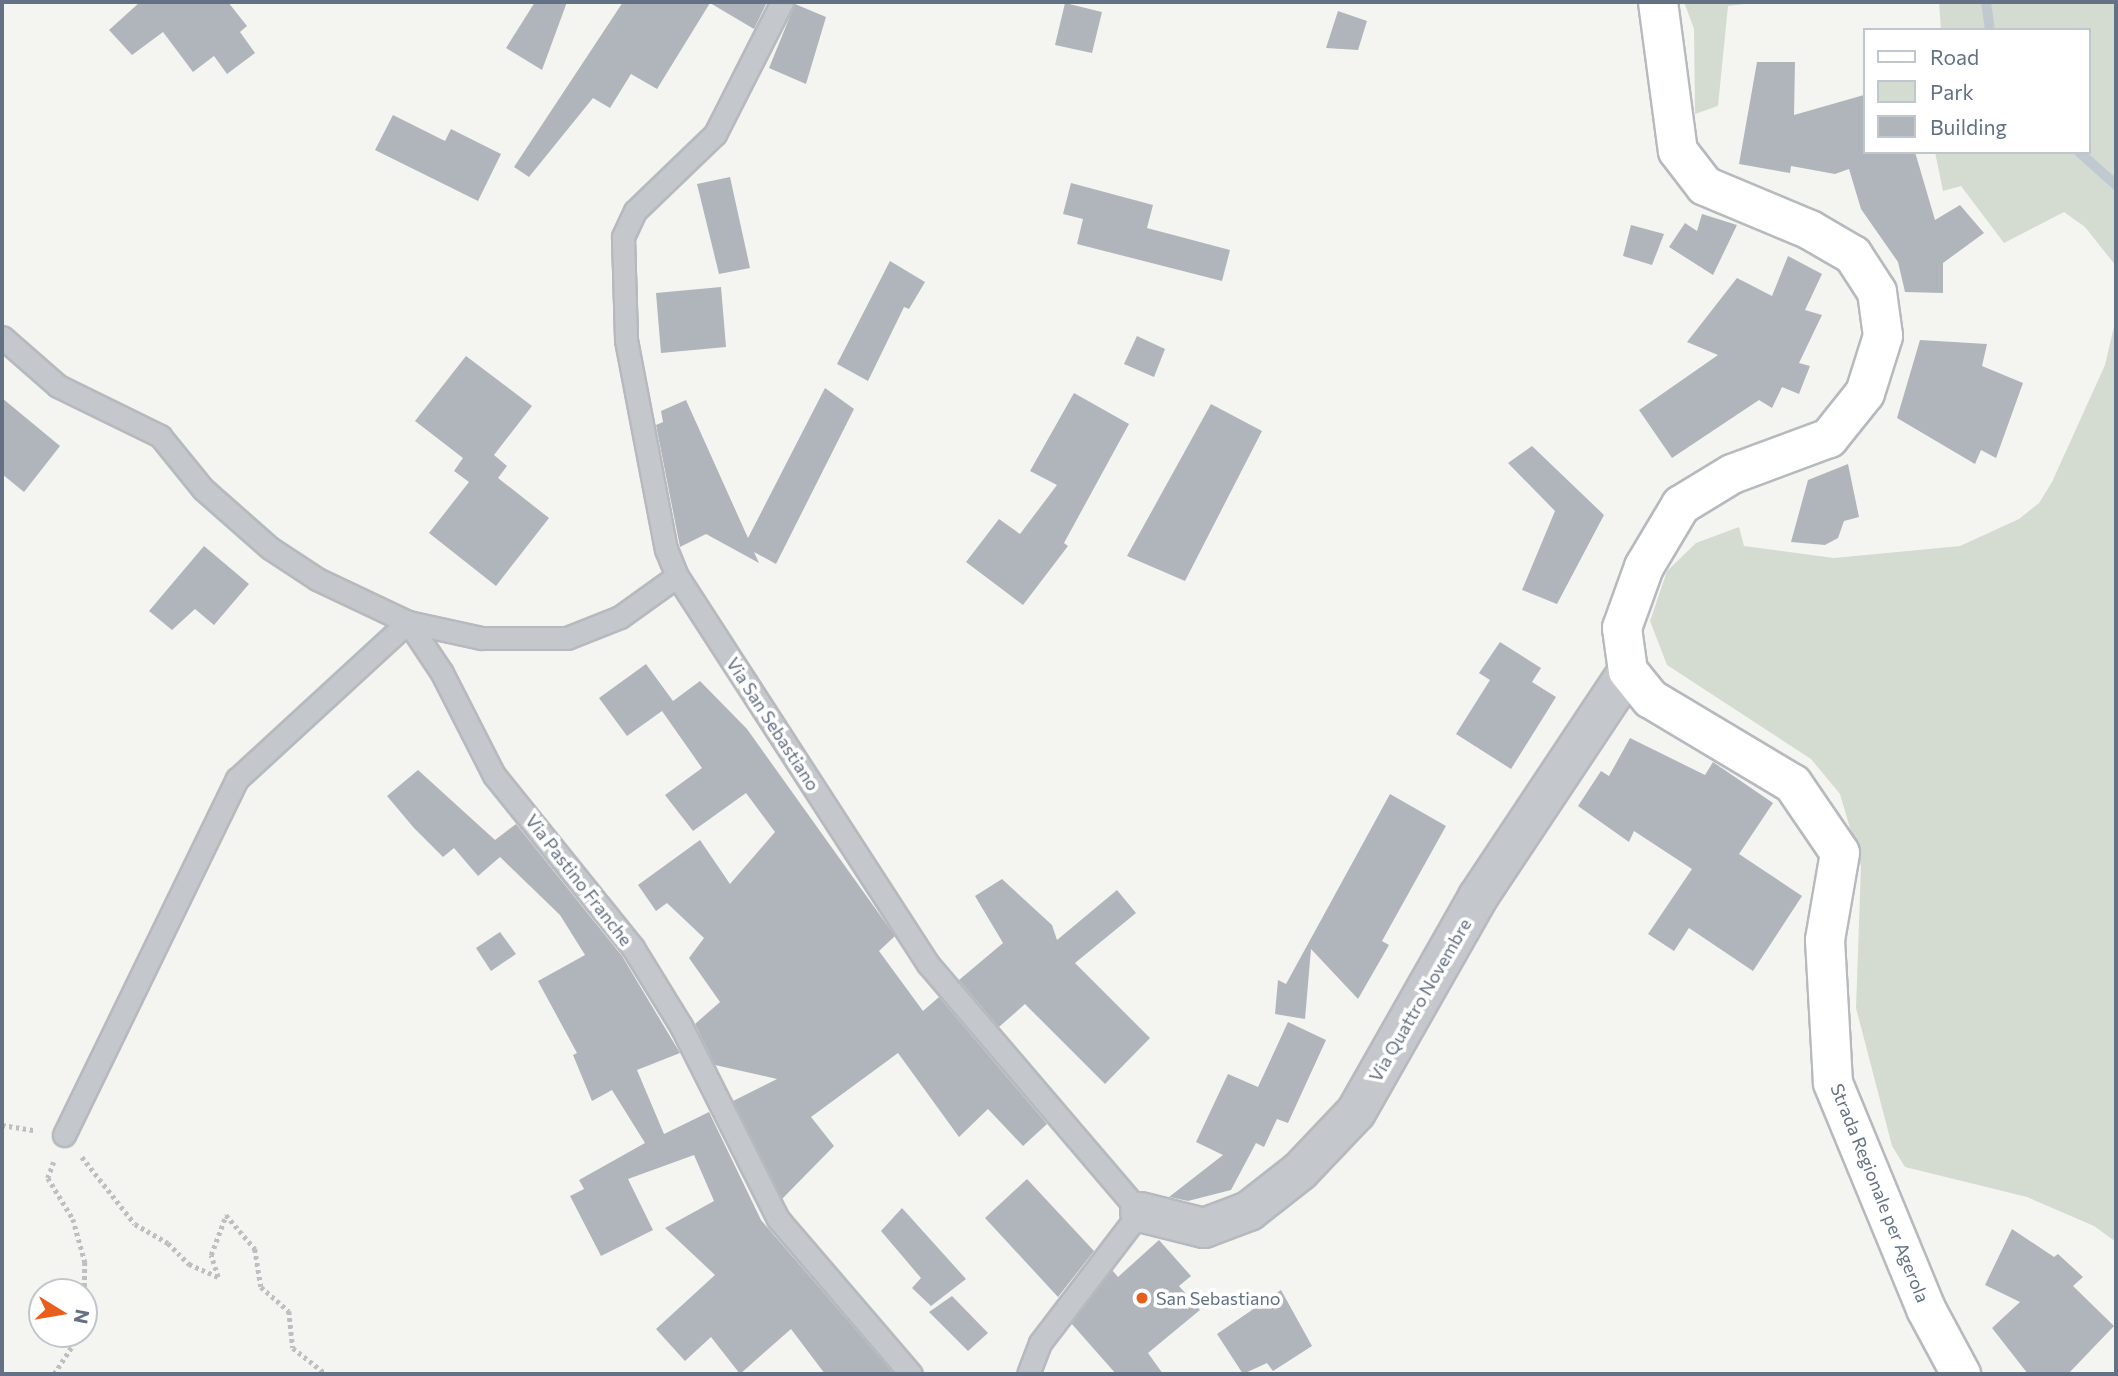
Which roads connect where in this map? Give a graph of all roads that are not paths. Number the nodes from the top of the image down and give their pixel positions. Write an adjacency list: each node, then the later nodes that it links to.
1 (782, 2): 4 (lane, Via San Sebastiano)
2 (1658, 2): 6 (main road, Strada Regionale per Agerola)
3 (2, 337): 5 (lane)
4 (677, 576): 5 (lane); 8 (lane, Via San Sebastiano)
5 (408, 622): 7 (lane); 9 (lane, Via Pastino Franche)
6 (1629, 671): 8 (street, Via Quattro Novembre); 11 (main road, Strada Regionale per Agerola)
7 (64, 1135)
8 (1140, 1212): 10 (lane)
9 (911, 1374)
10 (1028, 1374)
11 (1961, 1374)

